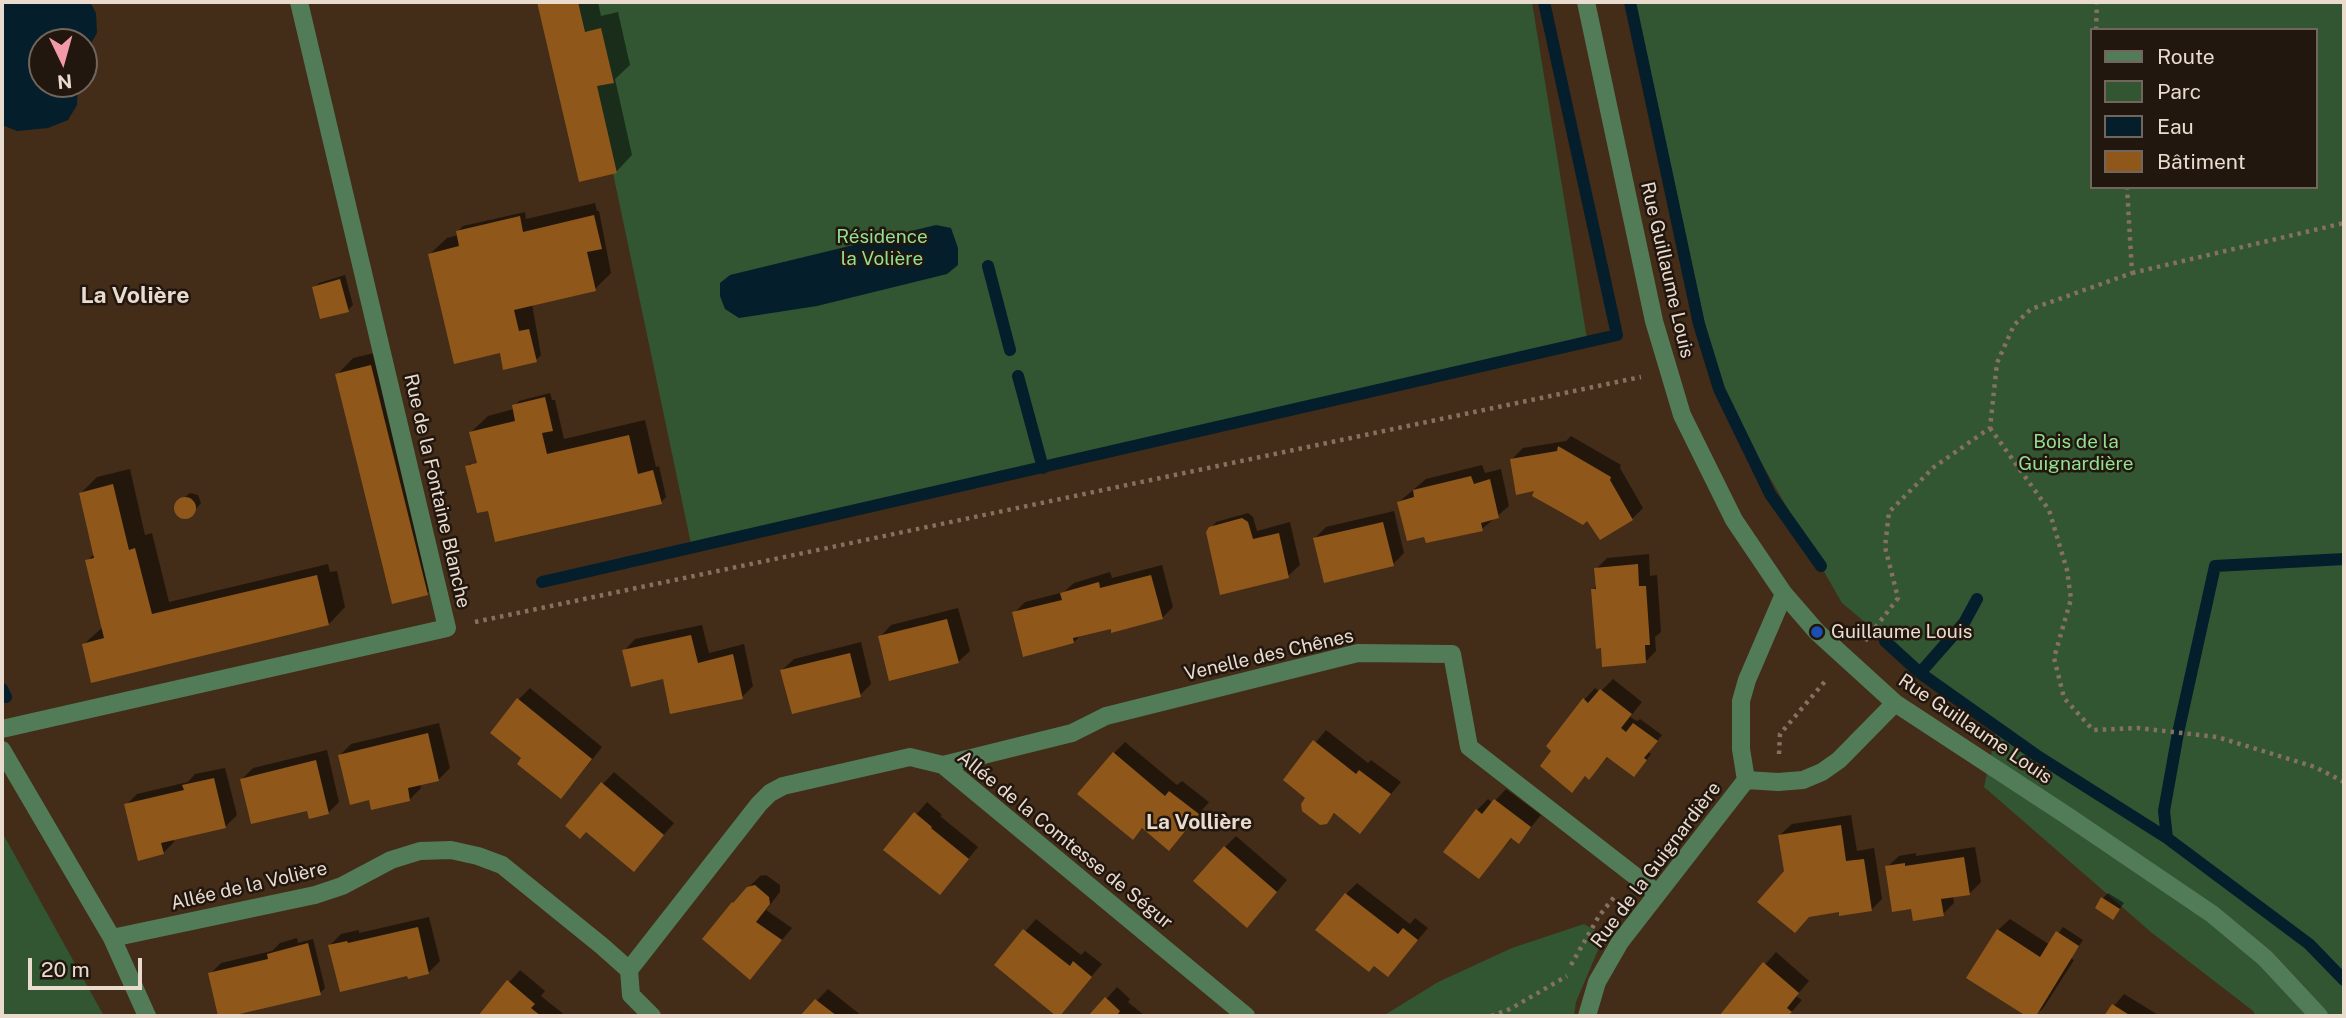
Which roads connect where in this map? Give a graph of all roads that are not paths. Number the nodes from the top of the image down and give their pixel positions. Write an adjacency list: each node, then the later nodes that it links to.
1 (299, 2): 5 (street, Rue de la Fontaine Blanche)
2 (1586, 2): 3 (street, Rue Guillaume Louis)
3 (1784, 594): 4 (street, Rue Guillaume Louis); 8 (street)
4 (1895, 703): 8 (street); 16 (street, Rue Guillaume Louis)
5 (2, 729)
6 (2, 750): 10 (street)
7 (943, 765): 9 (street, Venelle des Chênes); 11 (street, Allée de la Comtesse de Ségur); 14 (street, Allée de la Comtesse de Ségur)
8 (1746, 780): 9 (street, Rue de la Guignardière)
9 (1657, 893): 15 (street, Rue de la Guignardière)
10 (112, 938): 11 (street, Allée de la Volière); 12 (street)
11 (629, 970): 13 (street)
12 (147, 1016)
13 (652, 1016)
14 (1246, 1016)
15 (1587, 1016)
16 (2319, 1016)

